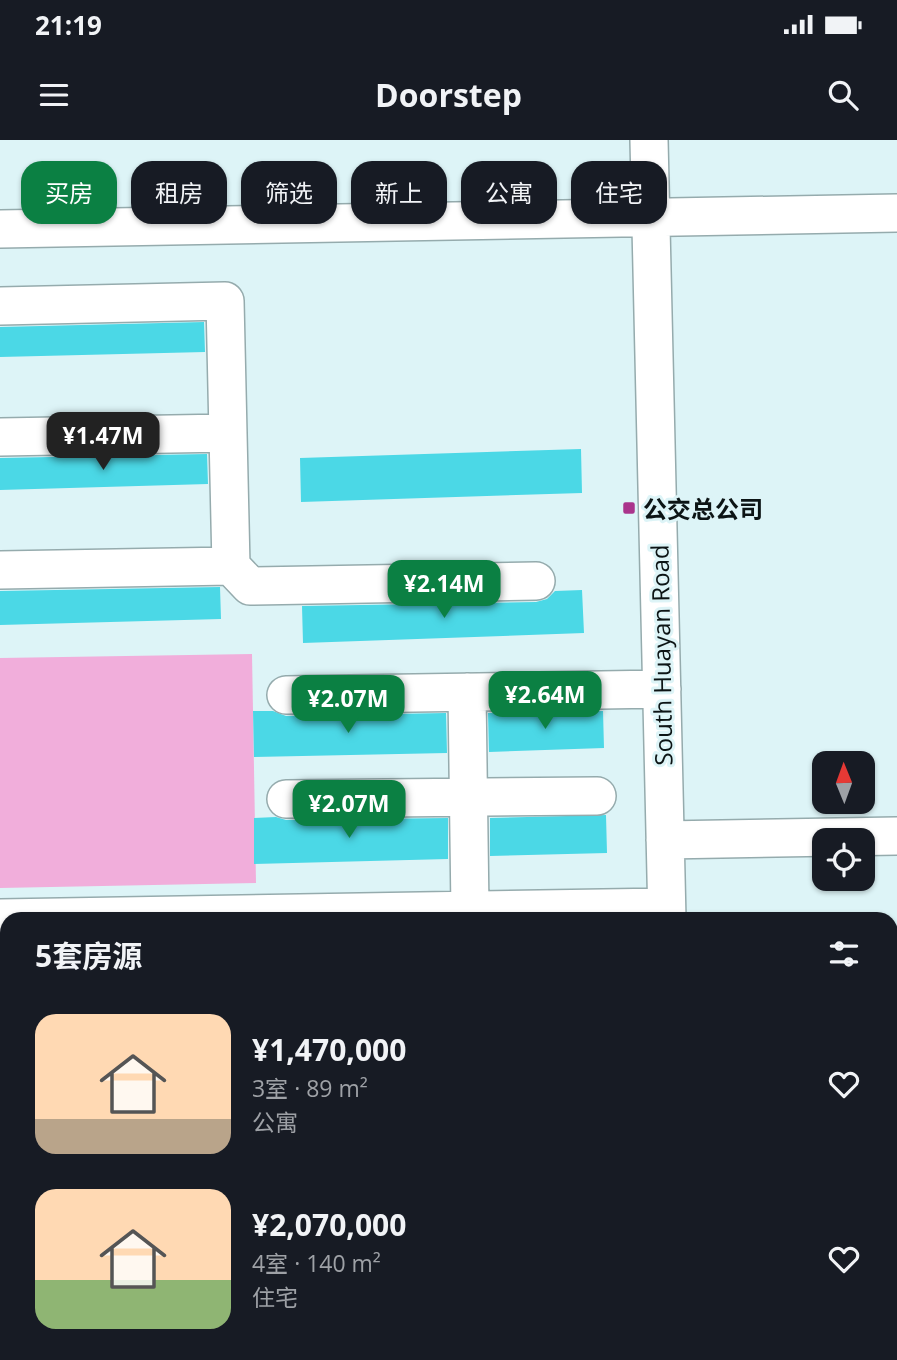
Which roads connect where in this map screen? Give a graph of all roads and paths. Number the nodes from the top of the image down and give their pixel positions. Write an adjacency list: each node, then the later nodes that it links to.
1 (649, 140): 2 (street, South Huayan Road)
2 (650, 161)
3 (897, 213): 4 (street)
4 (667, 217)
5 (571, 218): 7 (street)
6 (651, 224): 14 (street, South Huayan Road)
7 (0, 229)
8 (0, 306): 9 (street)
9 (228, 433): 10 (street); 11 (street)
10 (0, 437)
11 (231, 566): 12 (street); 13 (street)
12 (0, 570)
13 (536, 582)
14 (662, 689): 15 (street); 21 (street, South Huayan Road)
15 (467, 692): 16 (street); 18 (street)
16 (286, 695)
17 (597, 796): 18 (street)
18 (468, 797): 19 (street); 22 (street)
19 (286, 799)
20 (897, 836): 21 (street)
21 (665, 840): 25 (street, South Huayan Road)
22 (470, 910): 23 (street); 24 (street)
23 (352, 912)
24 (601, 912)
25 (666, 912)

